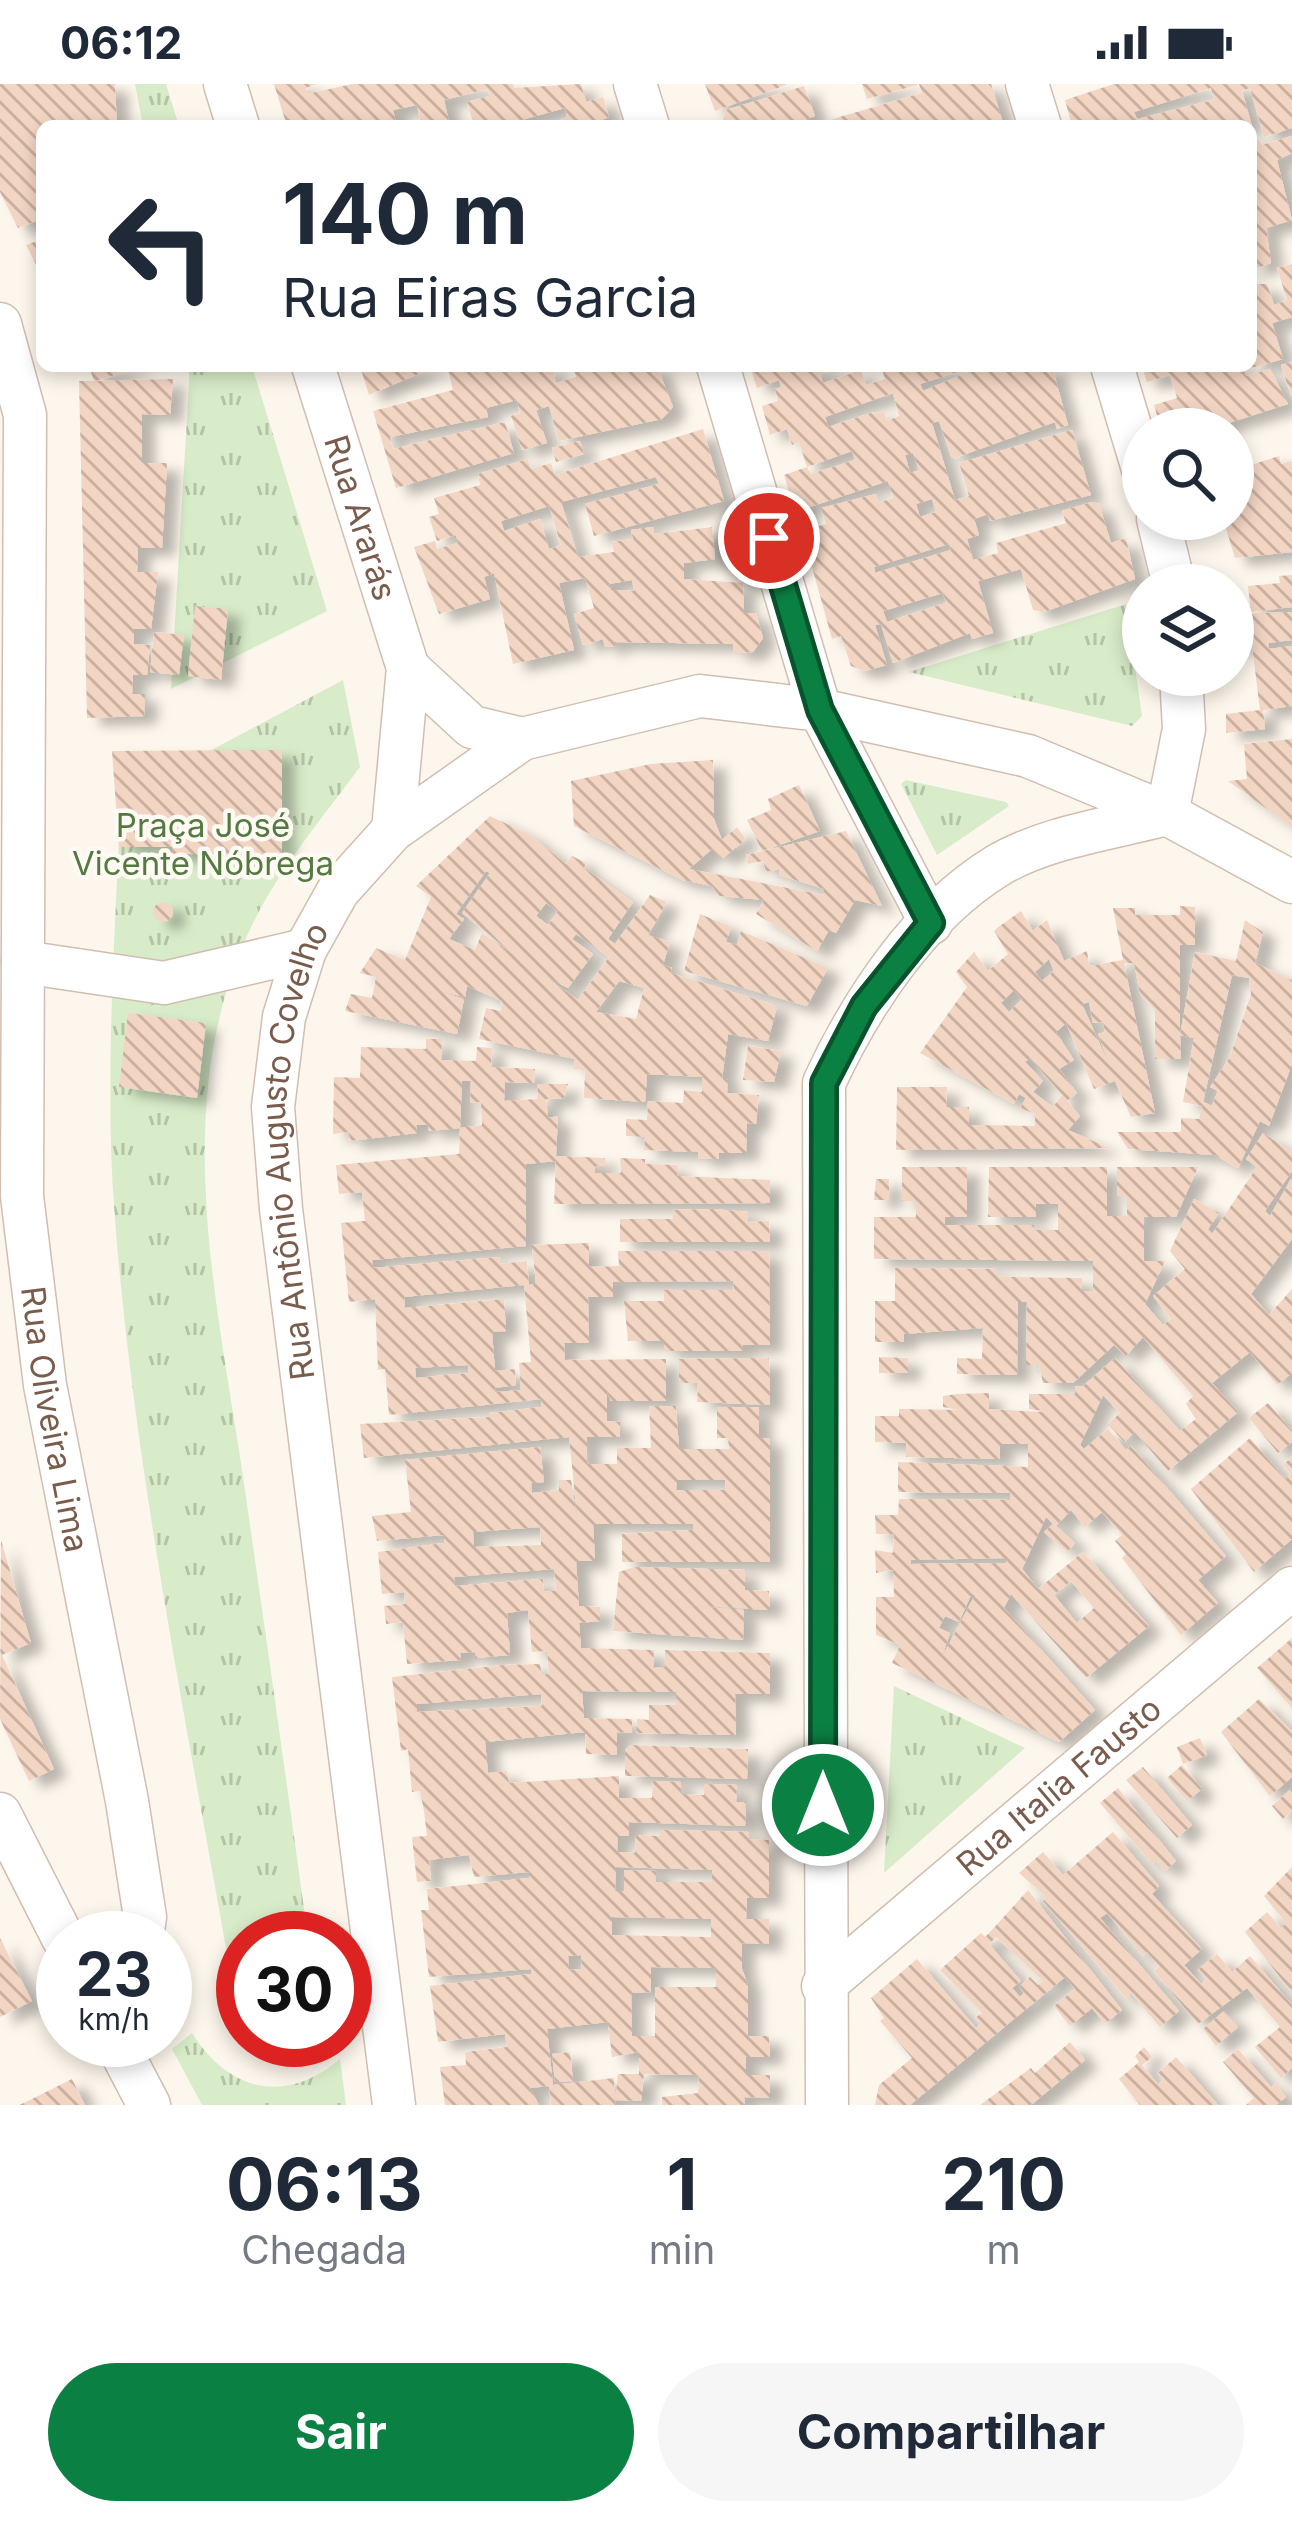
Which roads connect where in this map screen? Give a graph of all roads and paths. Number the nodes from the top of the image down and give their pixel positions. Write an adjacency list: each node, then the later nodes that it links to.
1 (224, 84): 4 (street)
2 (635, 84): 5 (street)
3 (1028, 84): 6 (street)
4 (236, 120)
5 (646, 120)
6 (1038, 120)
7 (0, 324): 21 (street, Rua Oliveira Lima)
8 (315, 372): 12 (street, Rua Ararás)
9 (720, 372): 14 (street)
10 (1114, 372): 11 (street)
11 (1125, 408)
12 (408, 668): 15 (street, Rua Ararás); 17 (street, Rua Ararás)
13 (1182, 696): 16 (street)
14 (820, 710): 15 (street, Rua Antônio Augusto Covelho); 16 (street, Rua Antônio Augusto Covelho); 19 (street)
15 (522, 740): 17 (street, Rua Antônio Augusto Covelho)
16 (1167, 814): 18 (street, Rua Antônio Augusto Covelho); 19 (street)
17 (393, 830): 20 (street, Rua Antônio Augusto Covelho)
18 (1292, 882)
19 (931, 923): 27 (street)
20 (305, 950): 21 (street); 30 (street, Rua Antônio Augusto Covelho)
21 (23, 962): 22 (street, Rua Oliveira Lima)
22 (11, 1199): 26 (street, Rua Oliveira Lima)
23 (1292, 1588): 27 (street, Rua Italia Fausto)
24 (0, 1814): 25 (street)
25 (49, 1911)
26 (144, 1911)
27 (823, 1986): 31 (street)
28 (129, 2067): 29 (street)
29 (149, 2105)
30 (394, 2105)
31 (827, 2105)

